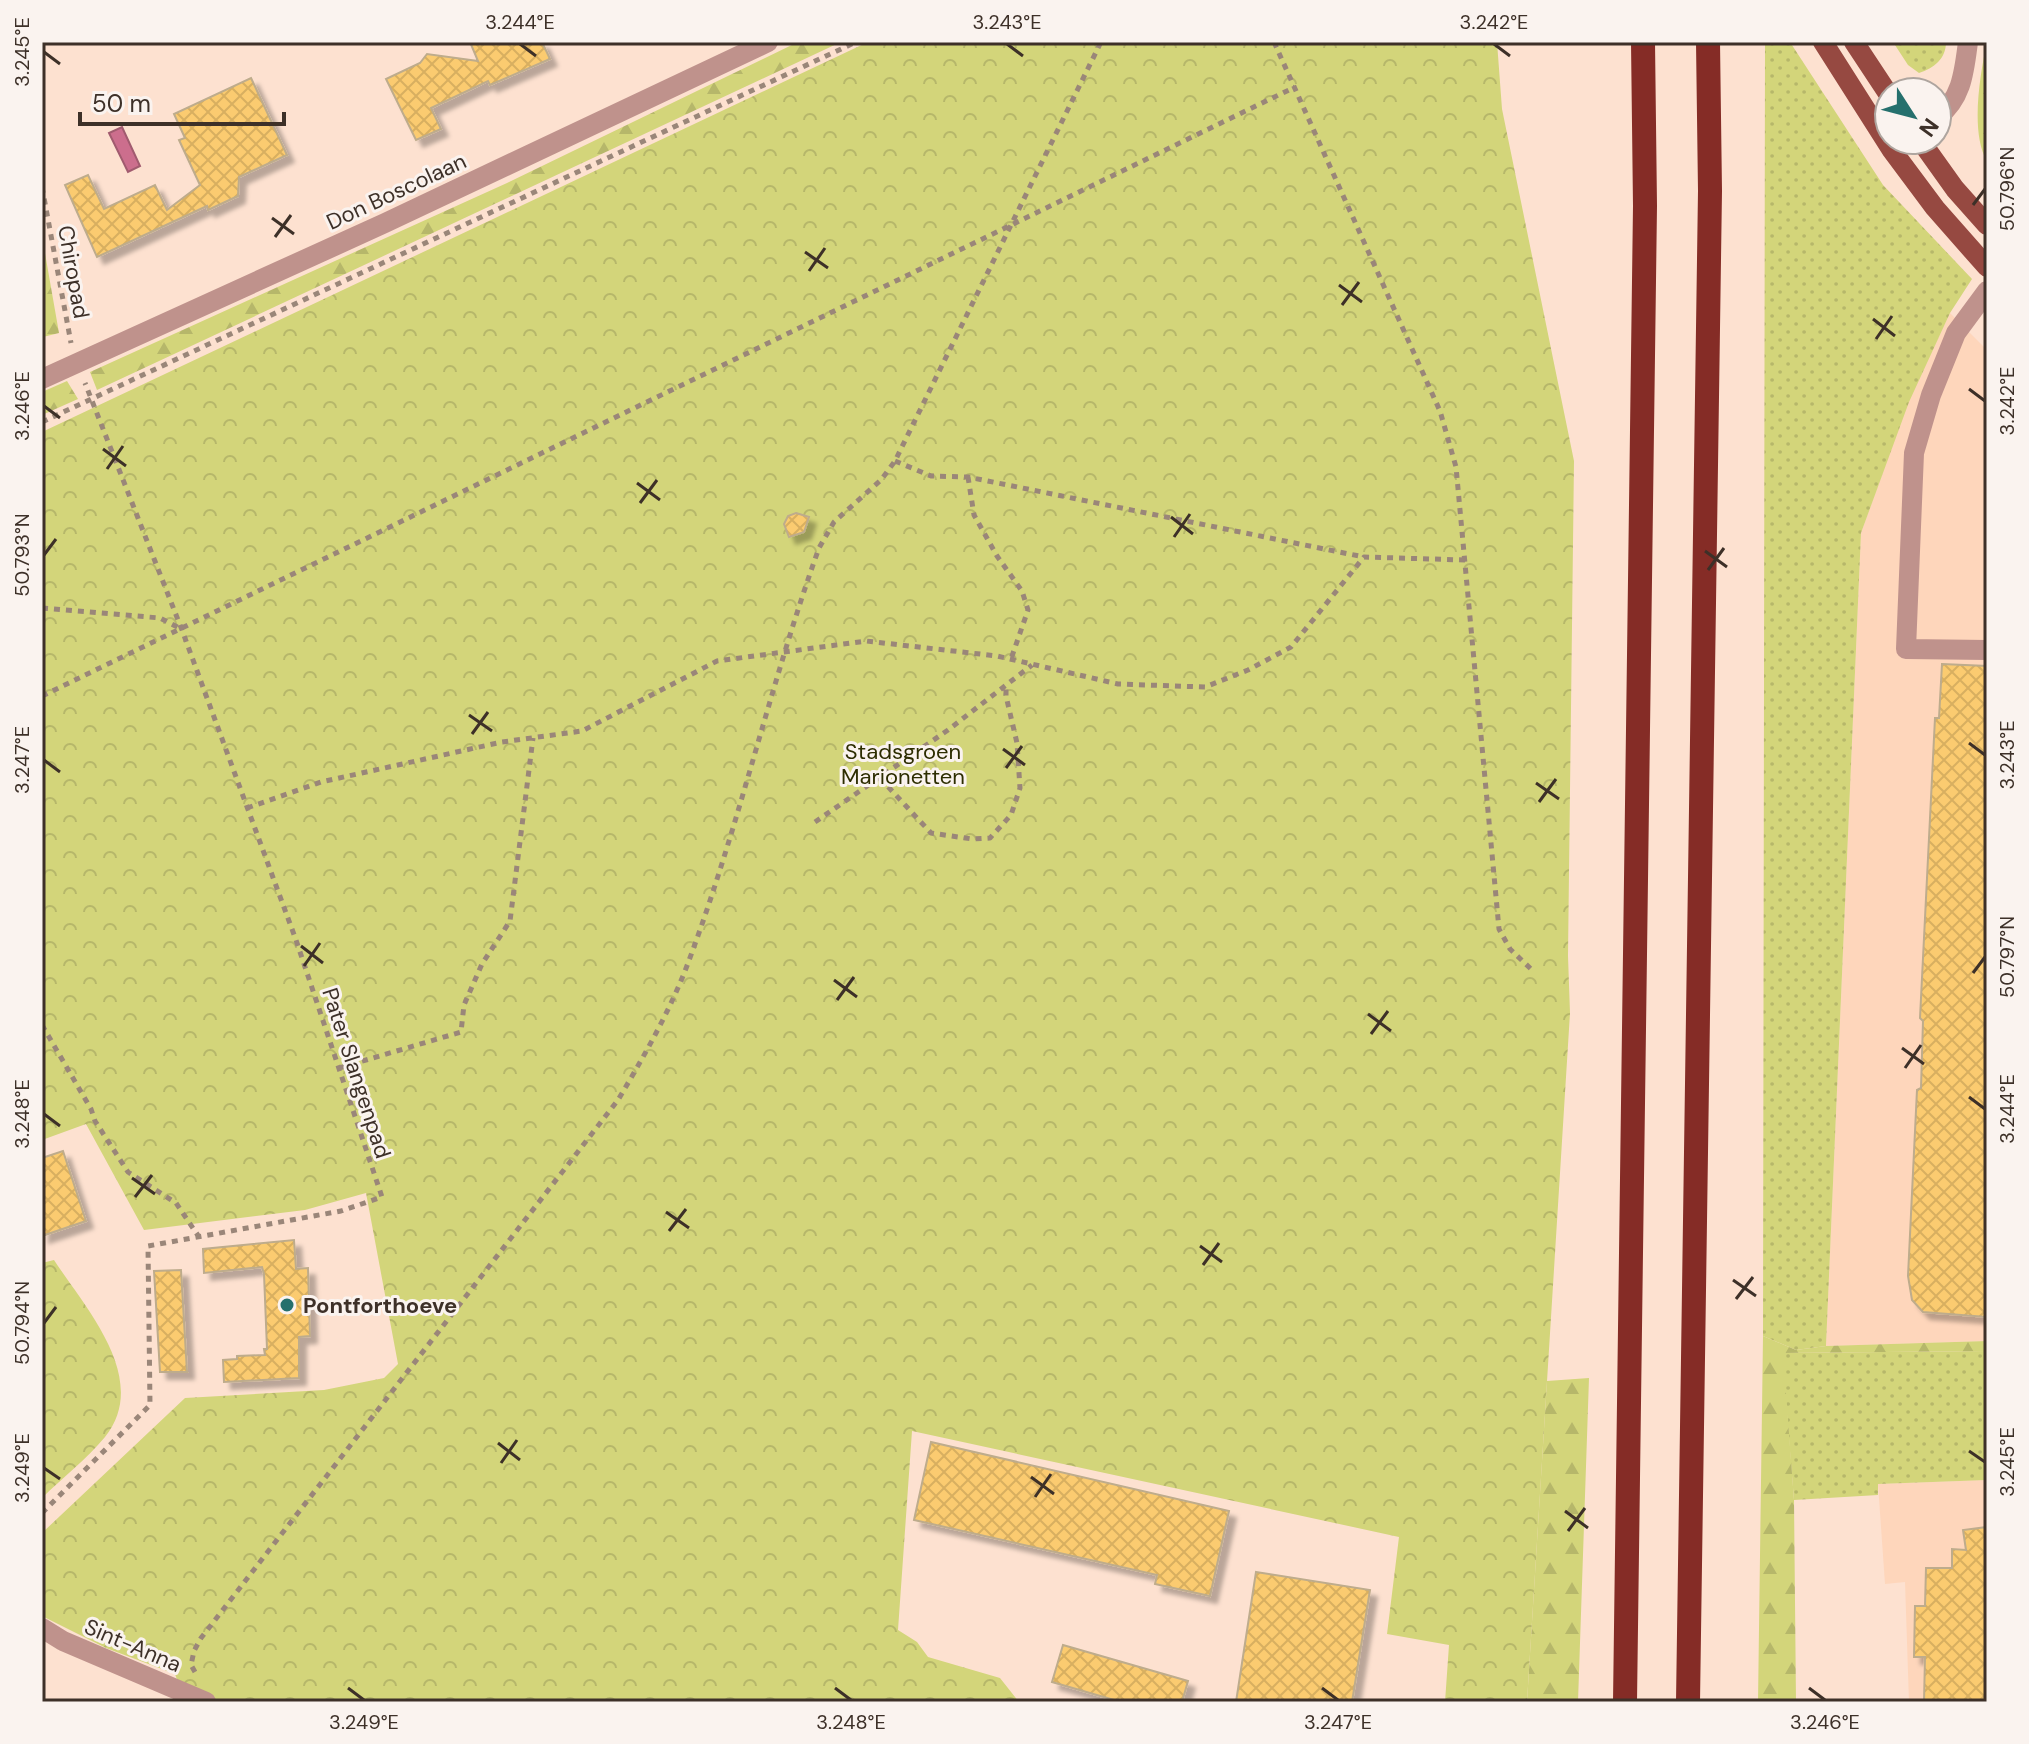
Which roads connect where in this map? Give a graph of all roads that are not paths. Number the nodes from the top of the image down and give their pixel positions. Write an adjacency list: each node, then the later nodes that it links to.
1 (768, 42): 15 (street, Don Boscolaan)
2 (1643, 42): 19 (highway)
3 (1708, 42): 20 (highway)
4 (1823, 42): 9 (main road)
5 (1854, 42): 7 (main road)
6 (1968, 42): 8 (street)
7 (1876, 76)
8 (1953, 102)
9 (1873, 118)
10 (1905, 156): 13 (main road)
11 (1931, 156): 12 (main road)
12 (1987, 225)
13 (1987, 267)
14 (1987, 291): 16 (street)
15 (42, 379)
16 (1987, 650)
17 (42, 1628): 18 (street, Sint-Anna)
18 (202, 1700)
19 (1625, 1702)
20 (1688, 1702)

